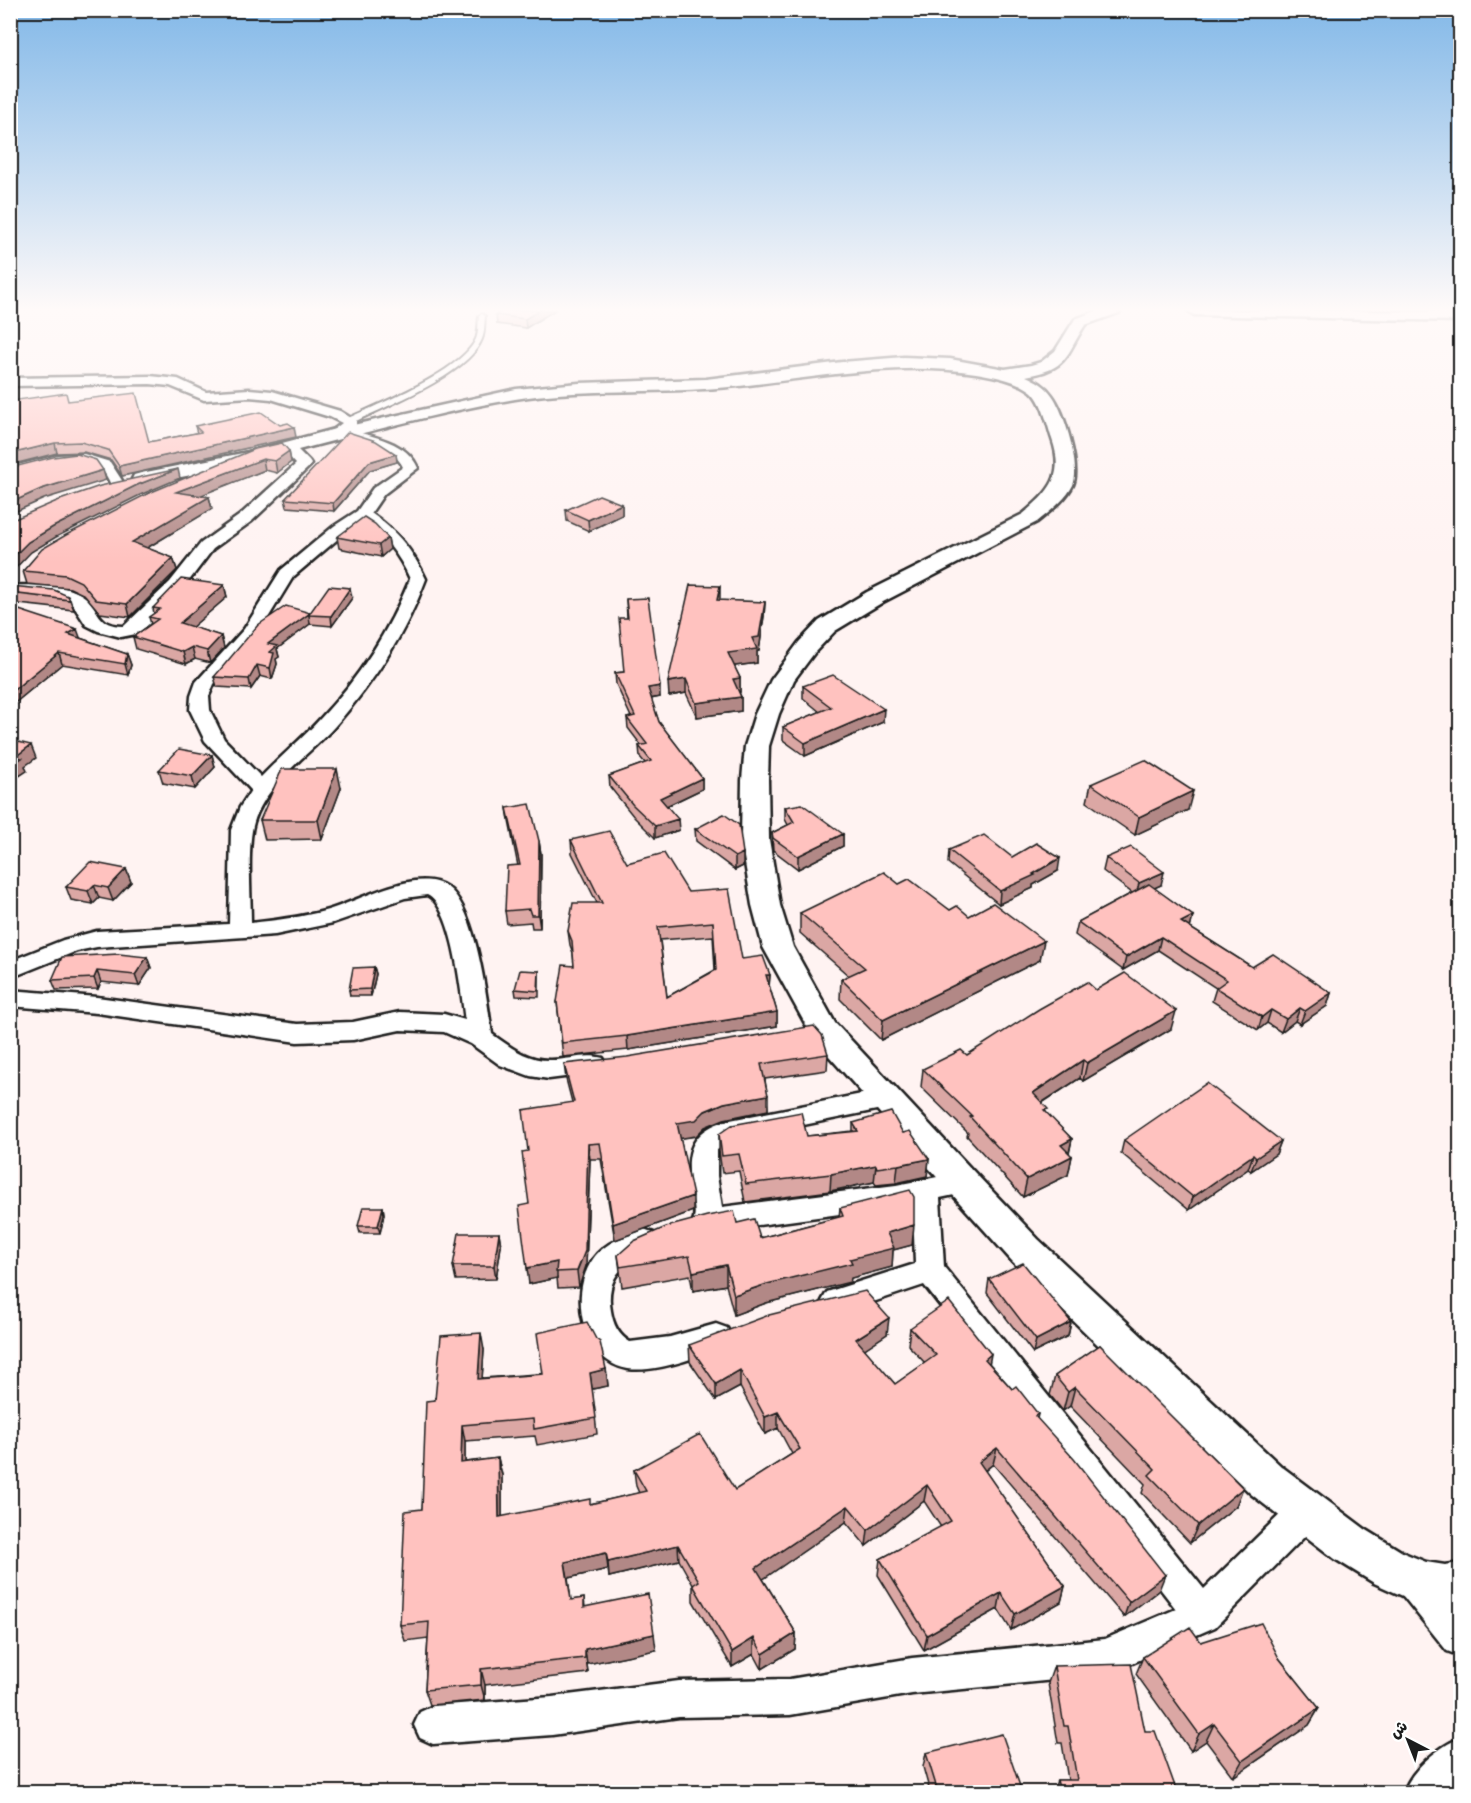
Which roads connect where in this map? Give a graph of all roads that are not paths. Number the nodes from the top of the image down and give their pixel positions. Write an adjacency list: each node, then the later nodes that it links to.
1 (200, 394): 2 (street)
2 (232, 394)
3 (262, 394): 7 (street)
4 (406, 394): 7 (lane)
5 (518, 394): 7 (street)
6 (1043, 394): 23 (street)
7 (342, 429): 8 (street); 14 (street)
8 (287, 447): 9 (street); 16 (street)
9 (250, 456): 11 (street); 12 (street)
10 (10, 472): 11 (street)
11 (118, 485): 13 (street)
12 (177, 487)
13 (96, 490)
14 (363, 514): 17 (street); 17 (street)
15 (22, 575): 16 (street)
16 (10, 589)
17 (262, 790): 18 (street)
18 (240, 930): 19 (street); 21 (street)
19 (10, 969)
20 (10, 998): 21 (street)
21 (480, 1038): 22 (street)
22 (618, 1062)
23 (887, 1099): 24 (street); 26 (street)
24 (963, 1183): 25 (street); 30 (street)
25 (926, 1190): 26 (street); 27 (street)
26 (711, 1220): 29 (street)
27 (930, 1272): 28 (street); 33 (street)
28 (812, 1307)
29 (744, 1326)
30 (1307, 1511): 31 (street); 33 (street)
31 (1410, 1579): 32 (street); 34 (street)
32 (1461, 1585)
33 (1203, 1616): 35 (street)
34 (1461, 1638)
35 (433, 1725)
36 (1461, 1757): 37 (street)
37 (1423, 1792)

